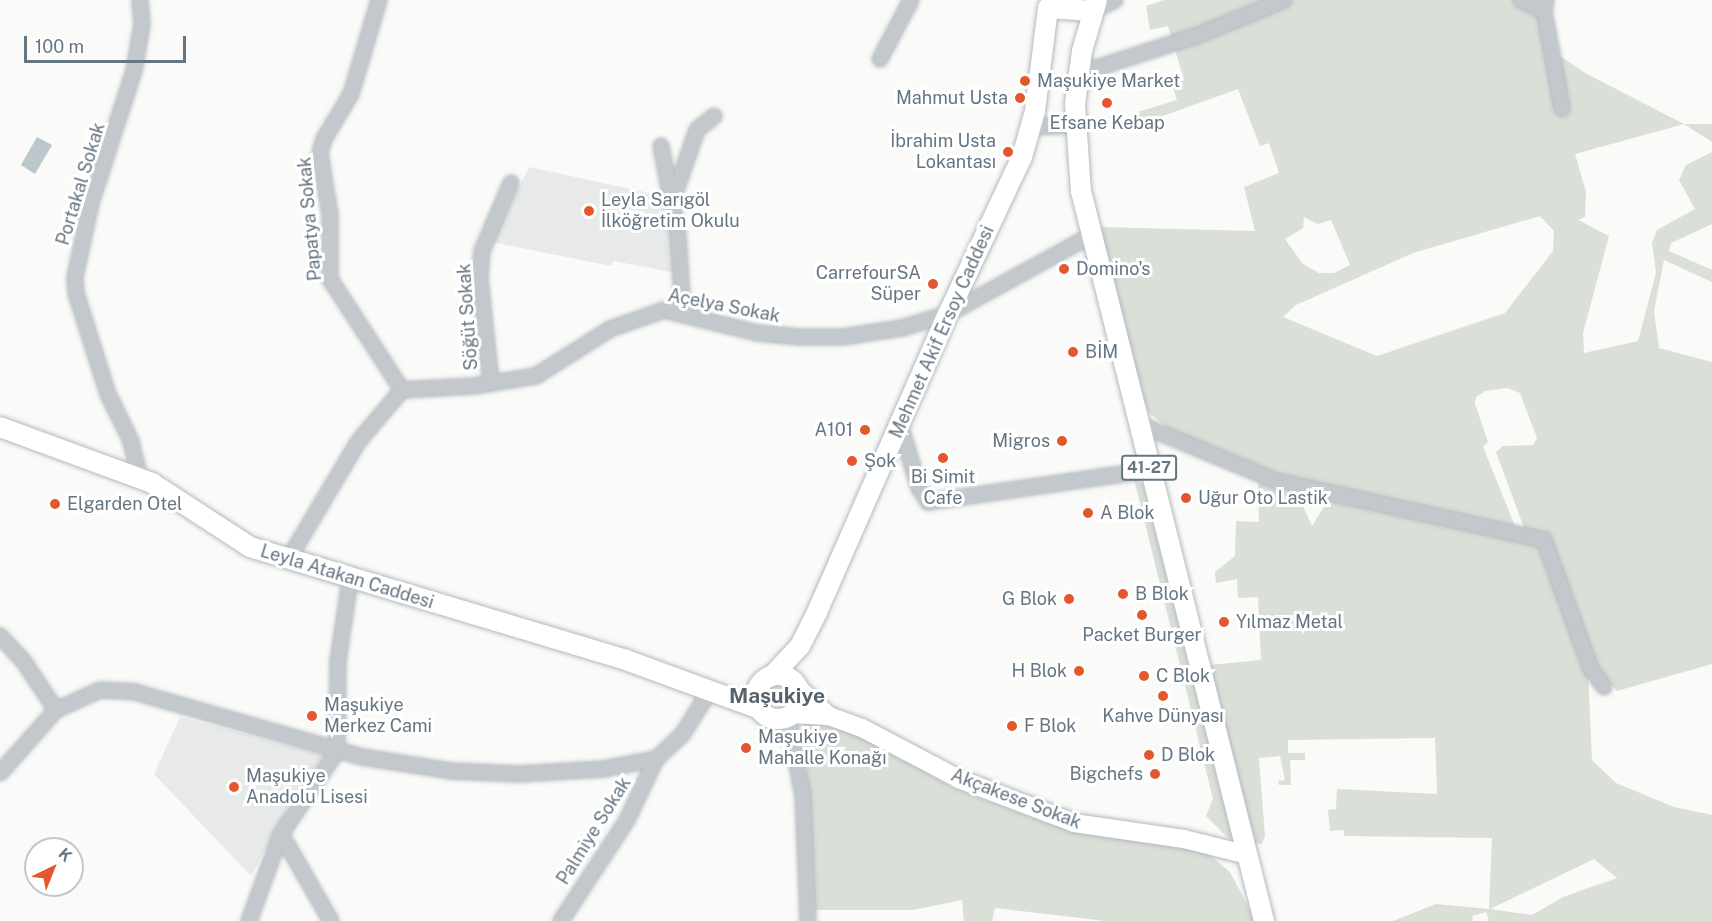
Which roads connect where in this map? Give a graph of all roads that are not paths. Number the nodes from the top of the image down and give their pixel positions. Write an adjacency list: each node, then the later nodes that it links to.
1 (140, 0): 28 (street, Portakal Sokak)
2 (379, 0): 23 (street, Papatya Sokak)
3 (911, 0): 10 (street)
4 (1115, 0): 8 (street)
5 (1284, 0): 11 (street)
6 (1521, 0): 9 (street)
7 (1047, 4): 8 (main road); 15 (main road, Mehmet Akif Ersoy Caddesi)
8 (1095, 5): 11 (main road, 41-27)
9 (1545, 6): 12 (street)
10 (880, 59)
11 (1078, 74): 14 (main road, 41-27)
12 (1562, 108)
13 (714, 116): 18 (street)
14 (1074, 125): 15 (street); 19 (main road, 41-27)
15 (1032, 127): 21 (main road, Mehmet Akif Ersoy Caddesi)
16 (660, 146): 18 (street)
17 (511, 183): 22 (street, Söğüt Sokak)
18 (673, 198): 20 (street)
19 (1090, 236): 21 (street, Açelya Sokak); 25 (main road, 41-27)
20 (683, 313): 21 (street, Açelya Sokak); 22 (street, Açelya Sokak)
21 (948, 314): 24 (main road, Mehmet Akif Ersoy Caddesi)
22 (491, 383): 23 (street, Açelya Sokak)
23 (402, 390): 29 (street)
24 (900, 424): 27 (street); 32 (main road, Mehmet Akif Ersoy Caddesi)
25 (1139, 424): 27 (main road, 41-27); 35 (street)
26 (0, 427): 28 (main road, Leyla Atakan Caddesi)
27 (1150, 470): 44 (main road, 41-27)
28 (140, 478): 29 (main road, Leyla Atakan Caddesi)
29 (288, 560): 30 (main road, Leyla Atakan Caddesi)
30 (350, 580): 36 (main road, Leyla Atakan Caddesi); 40 (street)
31 (0, 636): 37 (street)
32 (800, 646): 33 (main road); 34 (main road)
33 (765, 682): 34 (main road); 36 (main road); 38 (main road)
34 (795, 684): 38 (main road); 39 (street)
35 (1604, 687)
36 (711, 689): 38 (main road); 41 (street)
37 (56, 711): 40 (street); 42 (street)
38 (777, 714): 39 (street); 48 (street)
39 (829, 716): 44 (street, Akçakese Sokak)
40 (337, 751): 41 (street); 43 (street)
41 (656, 759): 47 (street, Palmiye Sokak)
42 (0, 773)
43 (281, 834): 45 (street); 46 (street)
44 (1248, 855): 49 (main road, 41-27)
45 (249, 921)
46 (331, 921)
47 (561, 921)
48 (808, 921)
49 (1264, 921)

